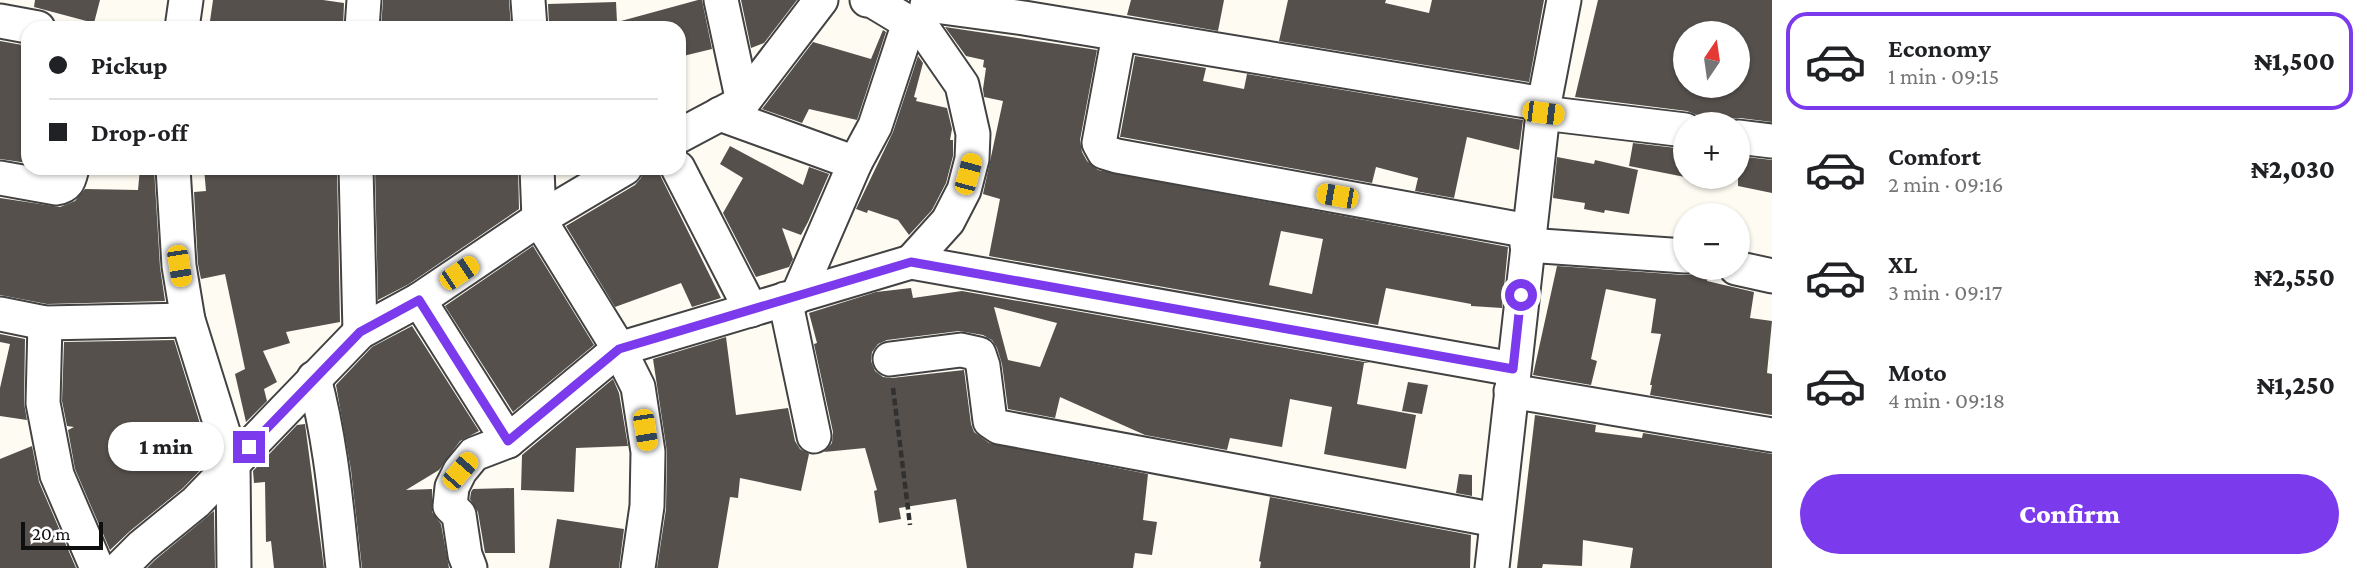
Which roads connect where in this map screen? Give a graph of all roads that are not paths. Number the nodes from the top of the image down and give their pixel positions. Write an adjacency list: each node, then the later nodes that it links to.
1 (186, 0): 10 (street)
2 (365, 0): 11 (street)
3 (528, 0): 12 (street)
4 (721, 0): 15 (street)
5 (821, 0): 15 (street)
6 (867, 0): 8 (street)
7 (1564, 0): 16 (street)
8 (923, 15): 14 (street); 21 (street); 32 (street)
9 (0, 21): 13 (street)
10 (183, 21)
11 (363, 21)
12 (530, 21)
13 (21, 25)
14 (1119, 35): 16 (street); 30 (street)
15 (732, 108): 18 (street); 21 (street)
16 (1543, 108): 17 (street); 30 (street)
17 (1673, 128)
18 (686, 132)
19 (1750, 138): 20 (street)
20 (1772, 141)
21 (855, 163): 35 (street)
22 (70, 175): 28 (street)
23 (173, 175): 39 (street)
24 (356, 175): 41 (street)
25 (537, 175): 29 (street)
26 (613, 175): 29 (street)
27 (682, 175): 37 (street)
28 (0, 178)
29 (539, 219): 36 (street); 42 (street)
30 (1528, 238): 31 (street); 45 (street)
31 (1673, 255)
32 (911, 262): 35 (street); 45 (street)
33 (1750, 271): 34 (street)
34 (1772, 276)
35 (791, 298): 37 (street); 47 (street)
36 (419, 300): 41 (street); 48 (street)
37 (751, 310): 42 (street)
38 (0, 314): 40 (street)
39 (188, 320): 40 (street); 49 (street)
40 (45, 323): 51 (street)
41 (360, 332): 44 (street)
42 (619, 349): 48 (street); 56 (street)
43 (890, 359): 50 (street)
44 (314, 379): 49 (street); 54 (street)
45 (1512, 380): 46 (street); 50 (street)
46 (1772, 435)
47 (814, 436)
48 (508, 441): 55 (street)
49 (233, 464): 52 (street); 53 (street)
50 (1496, 520): 57 (street)
51 (97, 568)
52 (120, 568)
53 (234, 568)
54 (343, 568)
55 (470, 568)
56 (638, 568)
57 (1492, 568)

